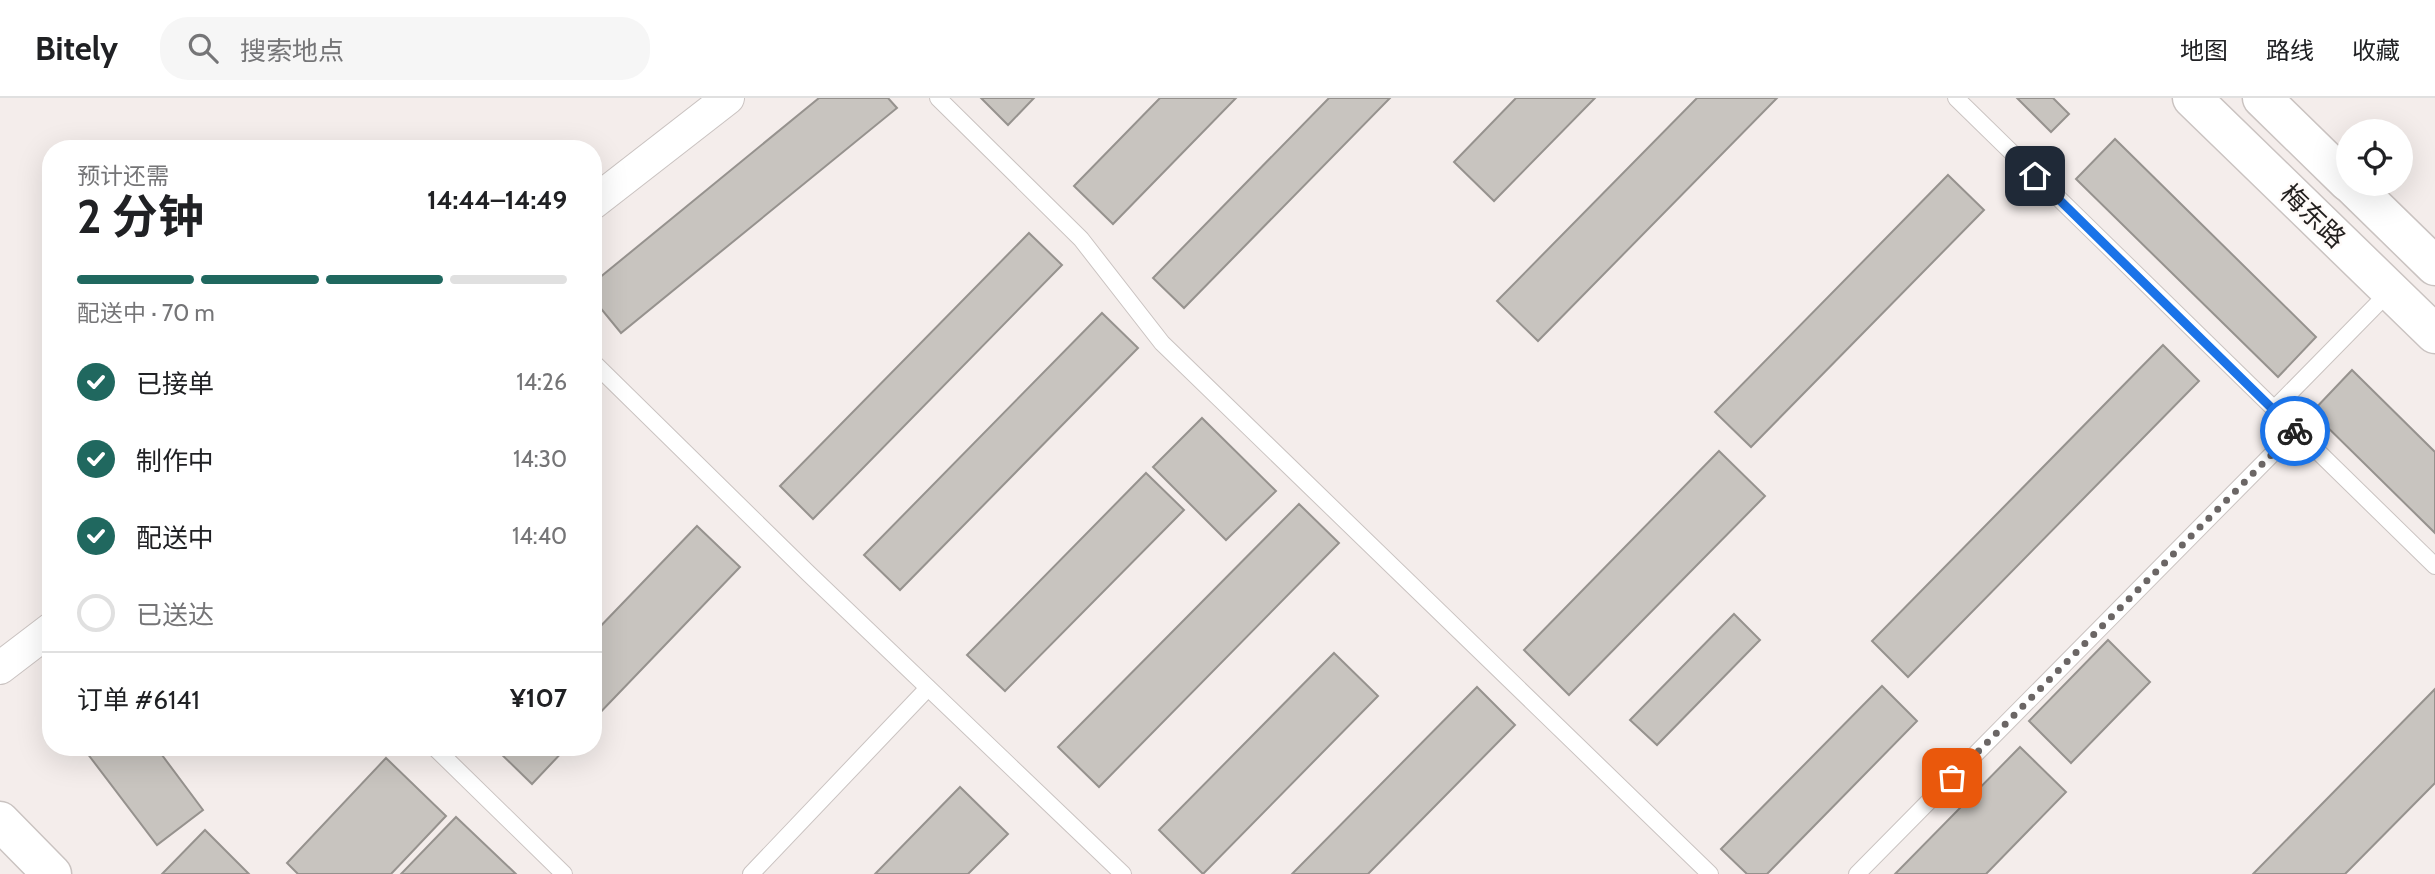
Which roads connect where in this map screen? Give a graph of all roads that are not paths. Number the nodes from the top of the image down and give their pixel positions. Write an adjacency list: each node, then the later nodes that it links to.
1 (728, 98): 7 (street)
2 (938, 98): 25 (lane)
3 (1956, 98): 13 (lane)
4 (2192, 98): 10 (main road, 梅东路)
5 (2262, 98): 6 (main road, 梅东路)
6 (2336, 169)
7 (602, 196)
8 (2363, 196): 9 (main road, 梅东路)
9 (2435, 266)
10 (2390, 291): 11 (main road, 梅东路); 13 (lane)
11 (2435, 334)
12 (602, 371): 18 (lane)
13 (2274, 409): 14 (lane)
14 (2296, 430): 15 (lane); 26 (lane)
15 (2435, 566)
16 (42, 636): 17 (street)
17 (0, 668)
18 (928, 688): 23 (lane); 24 (lane)
19 (443, 756): 22 (lane)
20 (0, 821): 21 (main road)
21 (52, 874)
22 (564, 874)
23 (751, 874)
24 (1124, 874)
25 (1710, 874)
26 (1857, 874)

